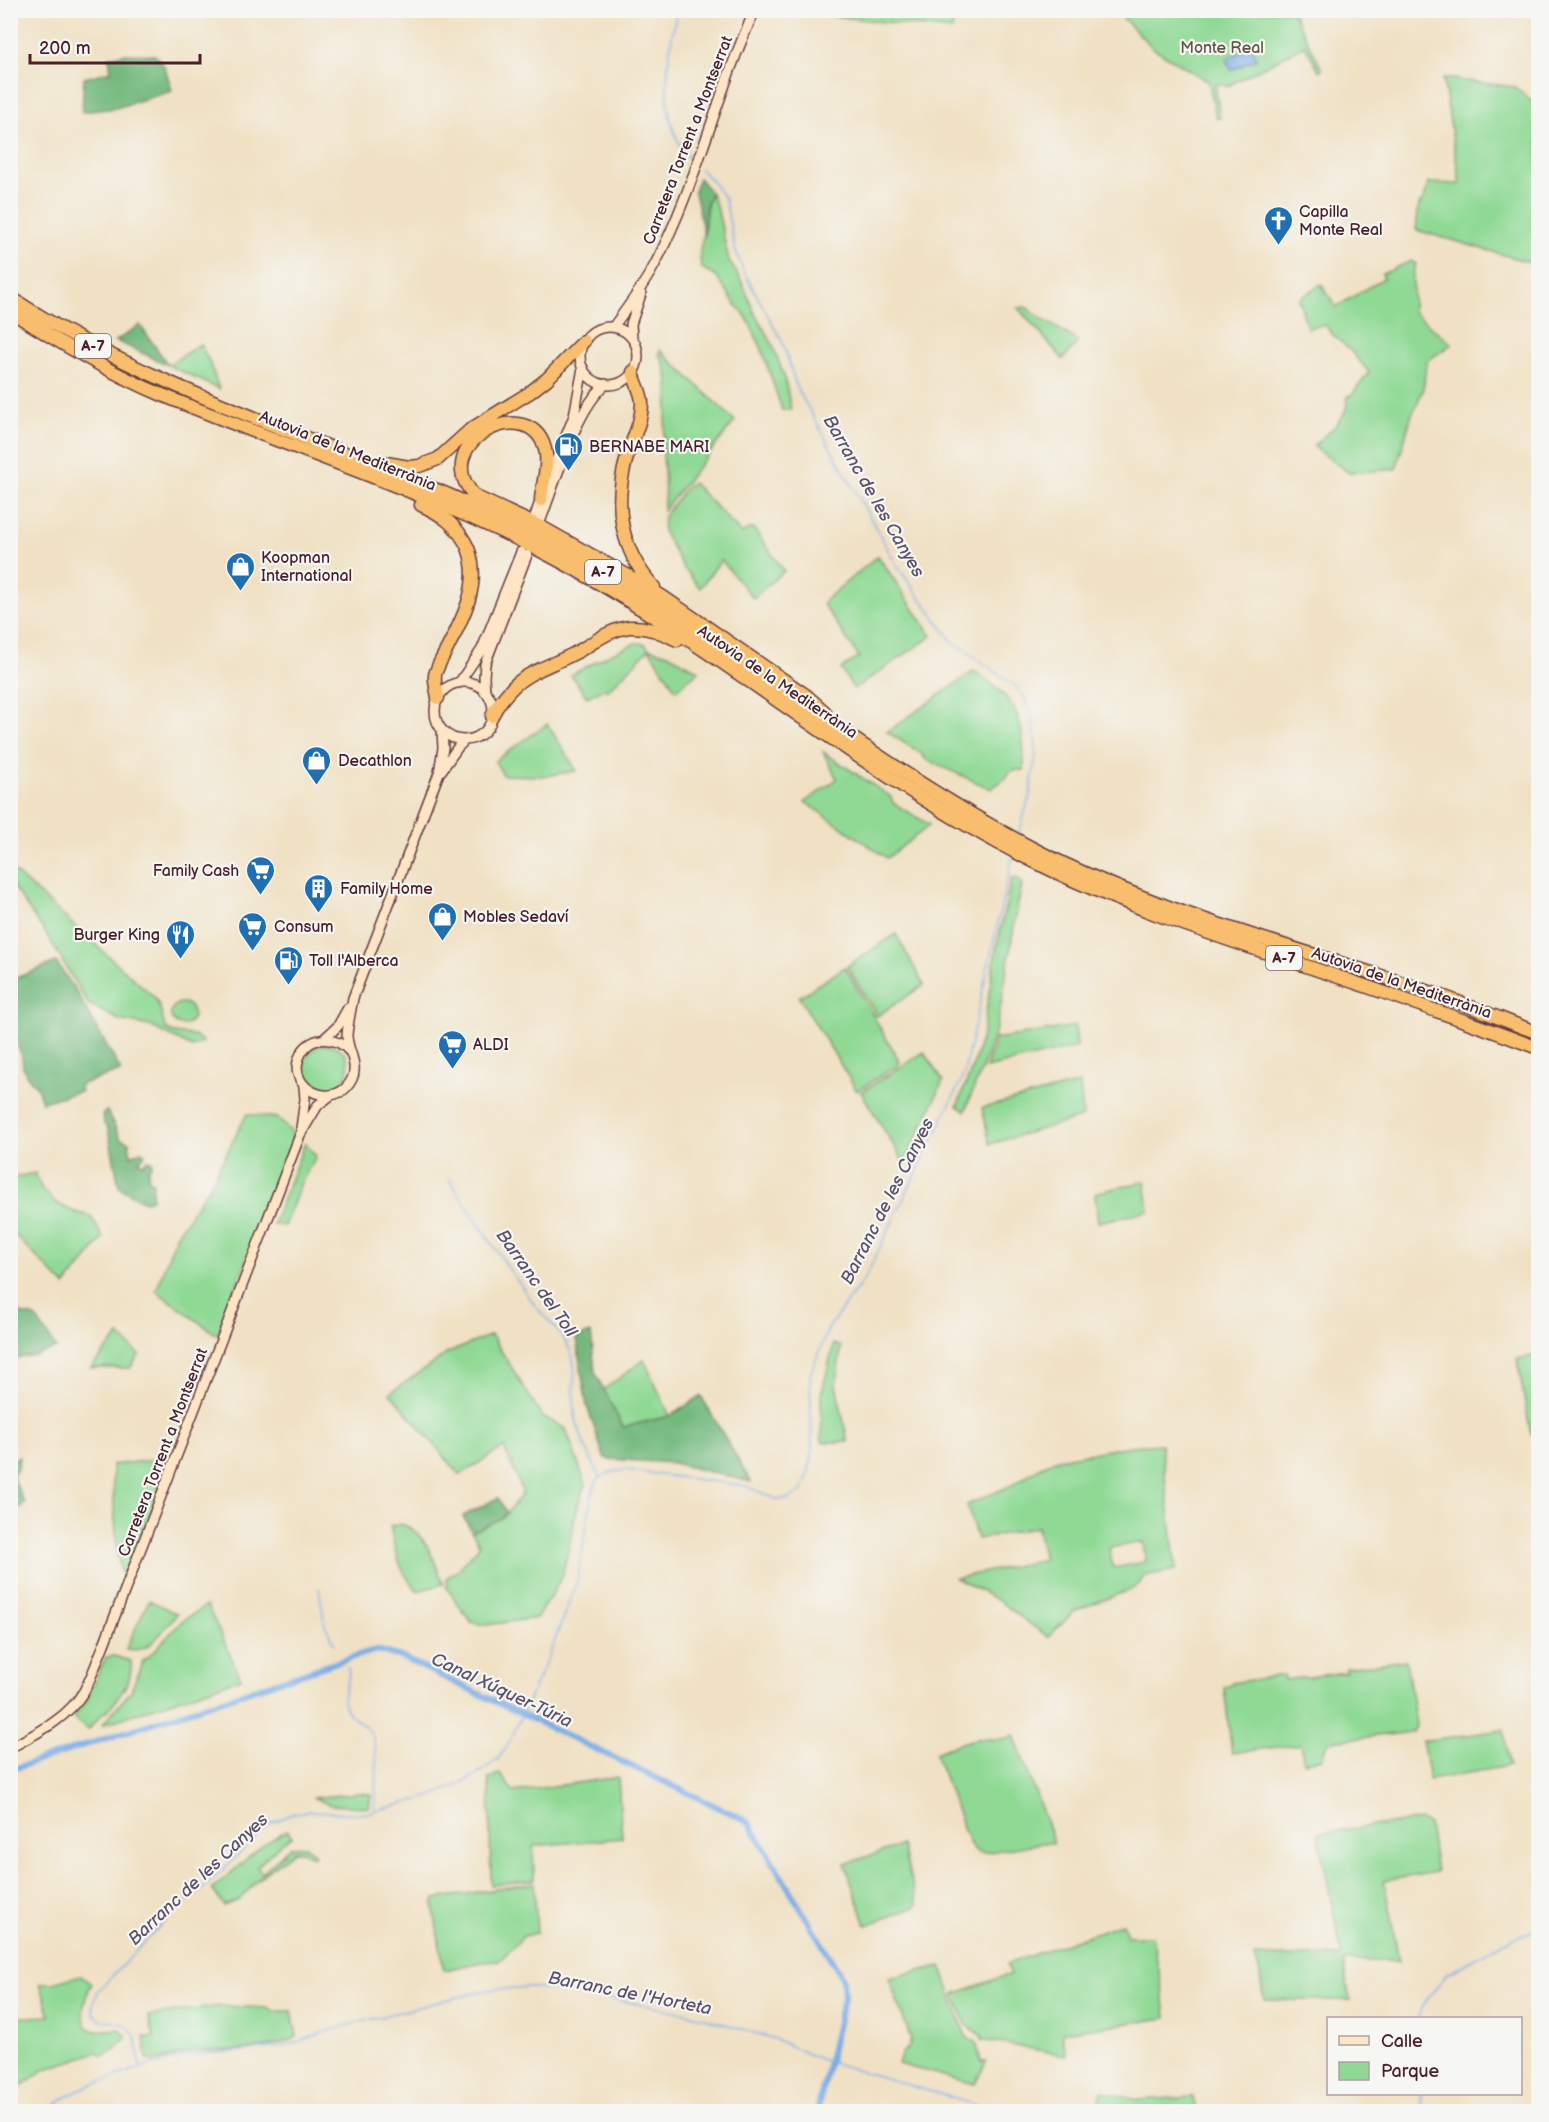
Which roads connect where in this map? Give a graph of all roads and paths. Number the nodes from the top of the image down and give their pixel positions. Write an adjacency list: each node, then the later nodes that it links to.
1 (755, 10): 2 (main road, Carretera Torrent a Montserrat)
2 (646, 280): 5 (main road); 6 (main road)
3 (10, 297): 11 (highway, Autovia de la Mediterrània / A-7)
4 (10, 311): 11 (highway, Autovia de la Mediterrània / A-7)
5 (613, 327): 6 (main road); 7 (main road)
6 (632, 338): 9 (main road)
7 (584, 341): 8 (main road); 11 (highway)
8 (583, 368): 10 (main road); 12 (main road)
9 (633, 372): 10 (main road); 13 (highway)
10 (606, 384): 12 (main road)
11 (314, 448): 14 (highway, Autovia de la Mediterrània / A-7); 17 (highway); 21 (highway, Autovia de la Mediterrània / A-7)
12 (541, 500): 13 (highway)
13 (663, 597): 21 (highway)
14 (708, 653): 18 (highway); 23 (highway, Autovia de la Mediterrània / A-7)
15 (459, 683): 16 (main road); 16 (main road); 17 (main road)
16 (485, 692): 18 (main road)
17 (438, 698): 19 (main road)
18 (492, 716): 20 (main road)
19 (442, 730): 20 (main road); 22 (main road)
20 (465, 740): 22 (main road)
21 (859, 743): 23 (highway, Autovia de la Mediterrània / A-7)
22 (440, 773): 25 (main road)
23 (989, 831): 24 (highway, Autovia de la Mediterrània / A-7)
24 (1033, 855): 26 (highway, Autovia de la Mediterrània / A-7); 28 (highway, Autovia de la Mediterrània / A-7)
25 (353, 998): 27 (main road); 29 (main road)
26 (1539, 1033)
27 (324, 1039): 29 (main road); 30 (main road)
28 (1539, 1048)
29 (350, 1052): 31 (main road)
30 (304, 1086): 31 (main road); 32 (main road)
31 (330, 1096): 32 (main road)
32 (300, 1136): 33 (main road, Carretera Torrent a Montserrat)
33 (10, 1748)

